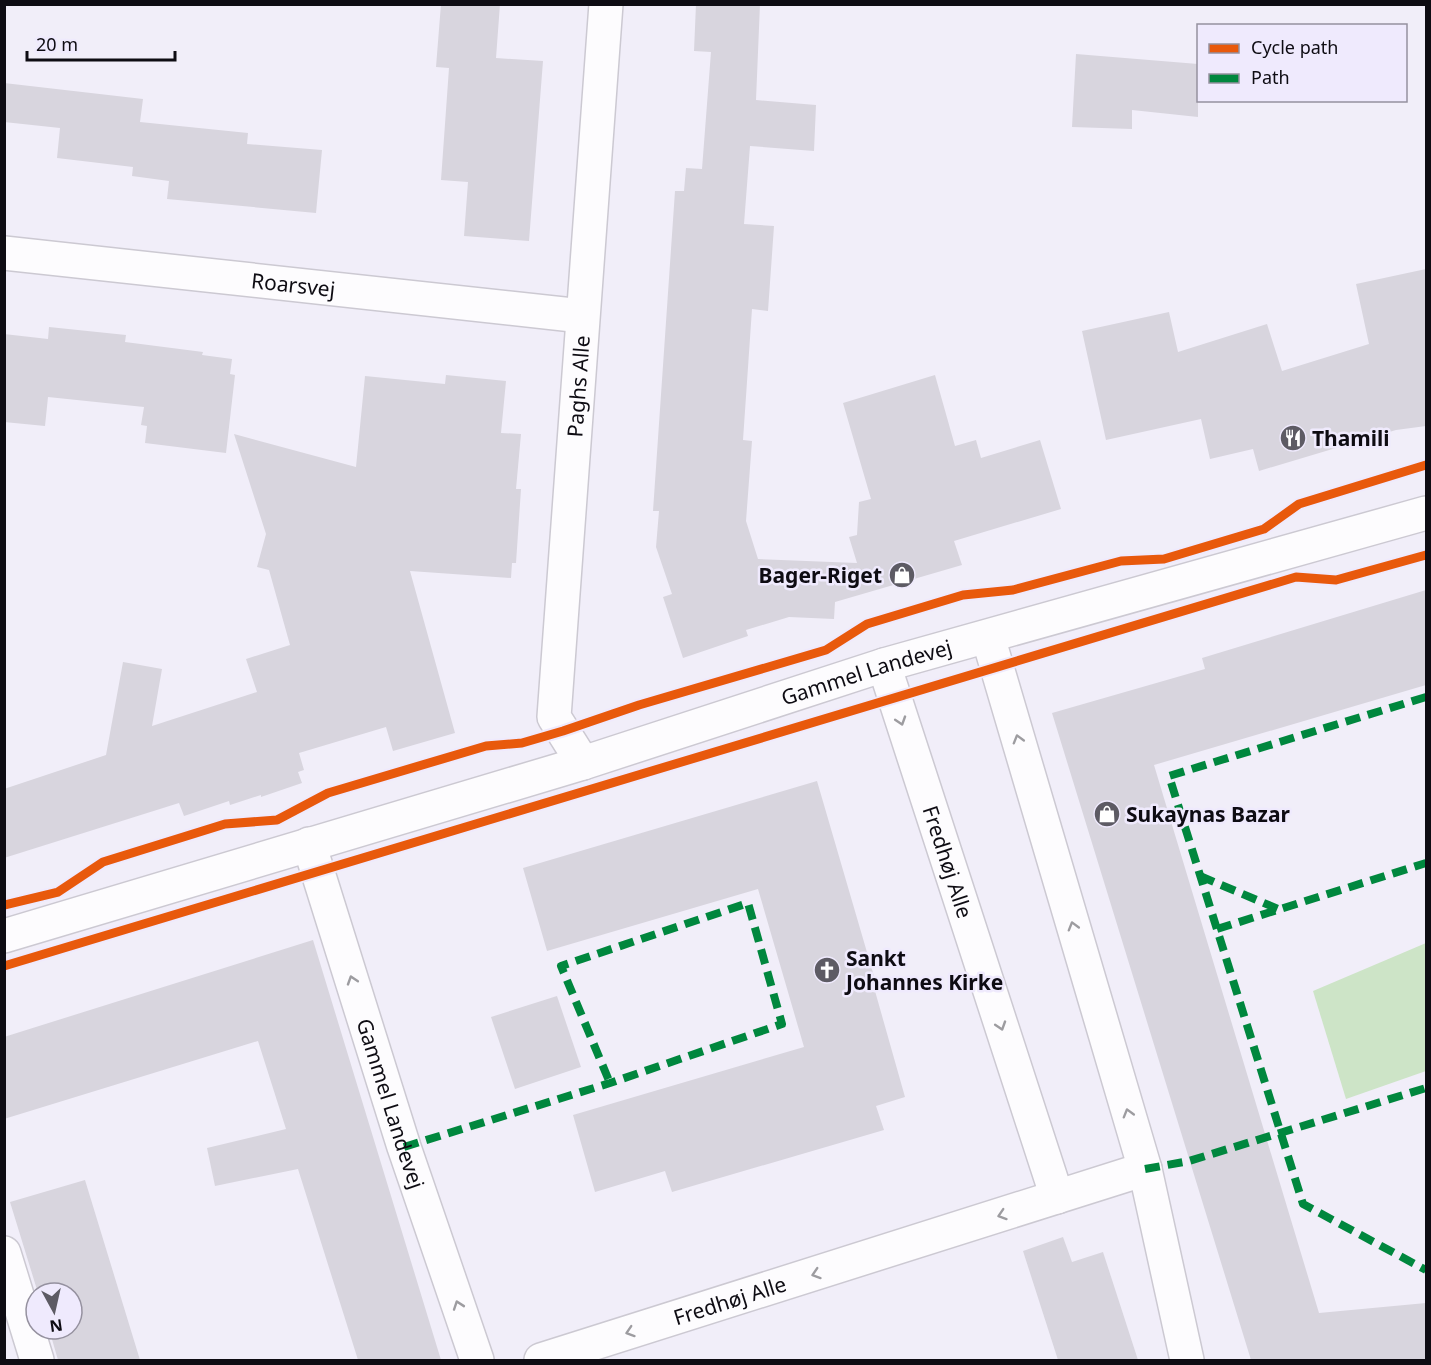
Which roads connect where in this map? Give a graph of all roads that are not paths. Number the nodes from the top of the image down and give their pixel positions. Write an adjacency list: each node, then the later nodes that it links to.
1 (606, 4): 3 (street, Paghs Alle)
2 (4, 253): 3 (street, Roarsvej)
3 (582, 316): 7 (street, Paghs Alle)
4 (1426, 513): 5 (street, Gammel Landevej)
5 (988, 637): 6 (street, Gammel Landevej); 10 (street, one-way to 5)
6 (884, 665): 7 (street, Gammel Landevej); 11 (street, Fredhøj Alle, one-way to 11)
7 (583, 763): 8 (street, Gammel Landevej)
8 (309, 844): 9 (street, Gammel Landevej); 14 (street, Gammel Landevej, one-way to 8)
9 (4, 936)
10 (1145, 1169): 11 (street, Fredhøj Alle); 16 (street)
11 (1057, 1197): 15 (street, Fredhøj Alle, one-way to 15)
12 (4, 1253): 13 (street)
13 (37, 1360)
14 (477, 1360)
15 (541, 1360)
16 (1187, 1360)

